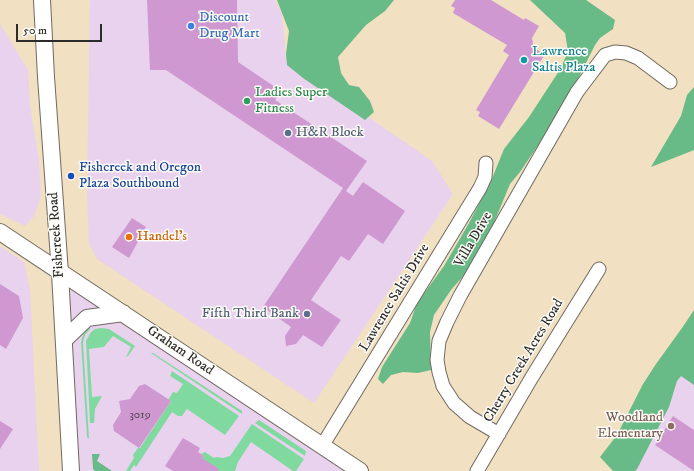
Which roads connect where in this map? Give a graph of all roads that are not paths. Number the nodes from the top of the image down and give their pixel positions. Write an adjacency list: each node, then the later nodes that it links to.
1 (42, 0): 6 (main road, Fishcreek Road)
2 (670, 82): 9 (street, Villa Drive)
3 (486, 163): 10 (street, Lawrence Saltis Drive)
4 (0, 232): 6 (main road, Graham Road)
5 (599, 269): 9 (street, Cherry Creek Acres Road)
6 (60, 273): 7 (main road, Graham Road); 8 (main road, Fishcreek Road)
7 (123, 313): 8 (main road); 10 (main road, Graham Road)
8 (64, 340): 11 (main road, Fishcreek Road)
9 (499, 434): 13 (street, Cherry Creek Acres Road)
10 (322, 446): 12 (main road, Graham Road)
11 (71, 471)
12 (360, 471)
13 (477, 471)

